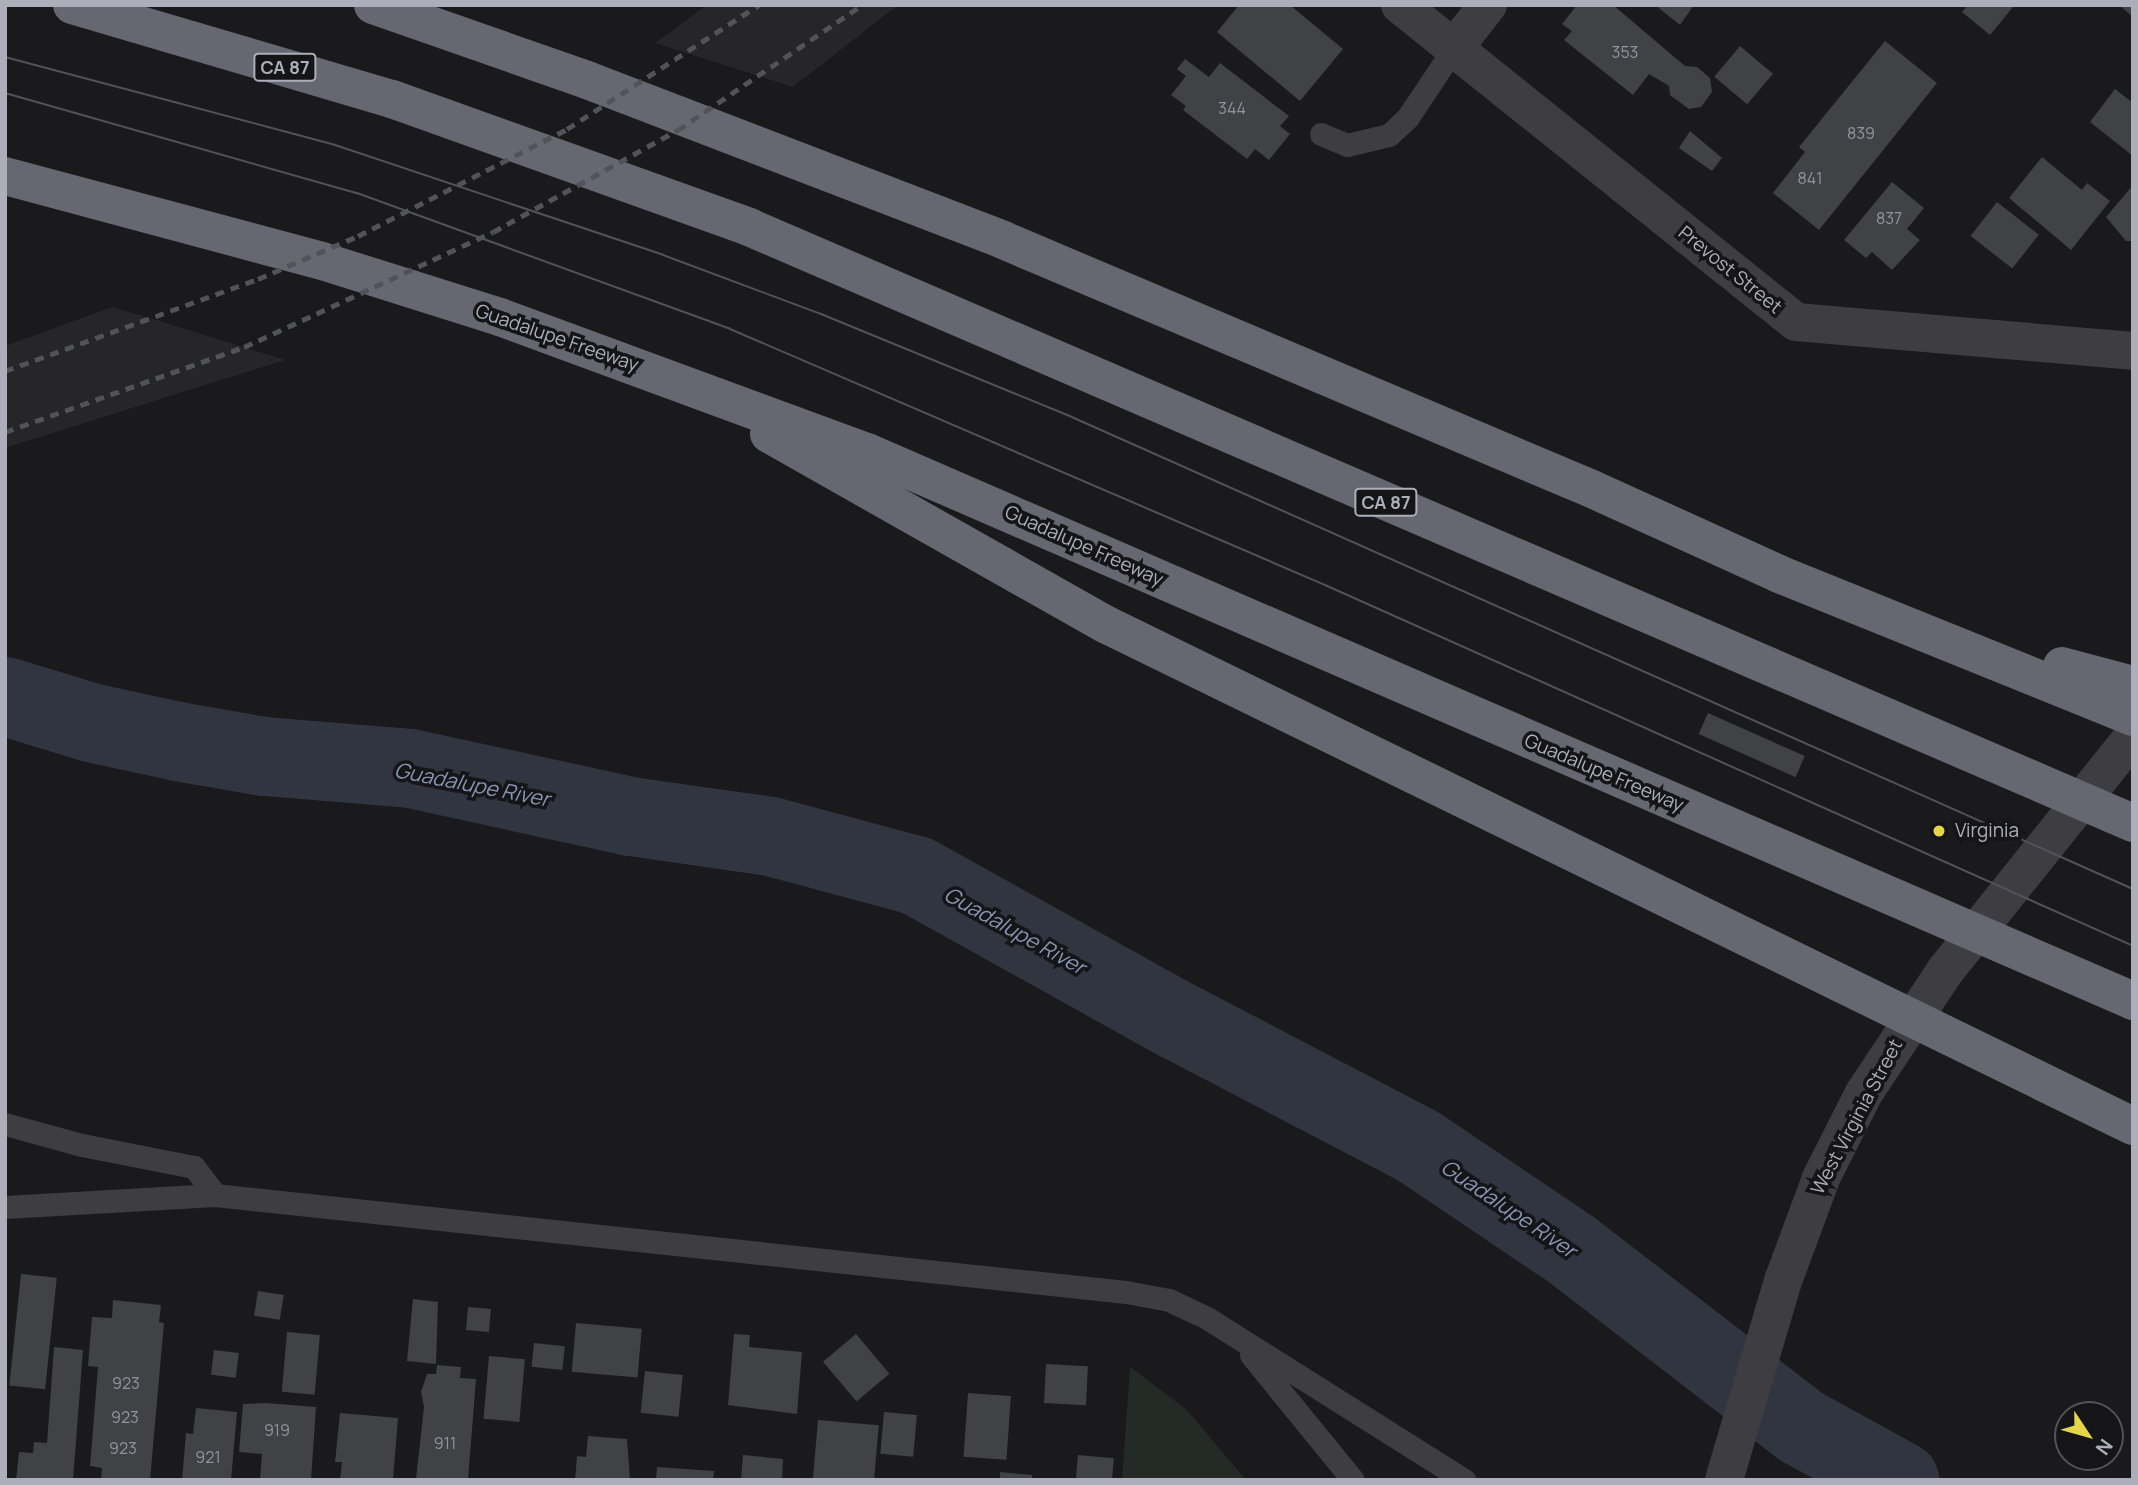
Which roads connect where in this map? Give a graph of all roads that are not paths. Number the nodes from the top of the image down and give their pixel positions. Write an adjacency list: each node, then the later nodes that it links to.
1 (72, 5): 16 (highway, CA 87)
2 (373, 5): 10 (highway)
3 (1400, 5): 5 (street, Prevost Street)
4 (1488, 5): 5 (street)
5 (1454, 48): 6 (lane); 8 (street, Prevost Street)
6 (1321, 134)
7 (5, 176): 9 (highway, Guadalupe Freeway)
8 (2133, 351)
9 (674, 379): 17 (highway, Guadalupe Freeway); 19 (highway)
10 (1591, 489): 11 (highway); 14 (highway)
11 (2073, 670): 12 (highway); 13 (highway)
12 (2133, 685)
13 (2133, 690)
14 (2133, 717)
15 (2133, 736): 23 (street, West Virginia Street)
16 (2133, 823)
17 (2133, 1000)
18 (5, 1124): 20 (lane)
19 (2133, 1126)
20 (215, 1195): 21 (lane); 22 (lane)
21 (5, 1207)
22 (1238, 1338): 24 (lane); 25 (lane)
23 (1729, 1462)
24 (1353, 1480)
25 (1464, 1480)

